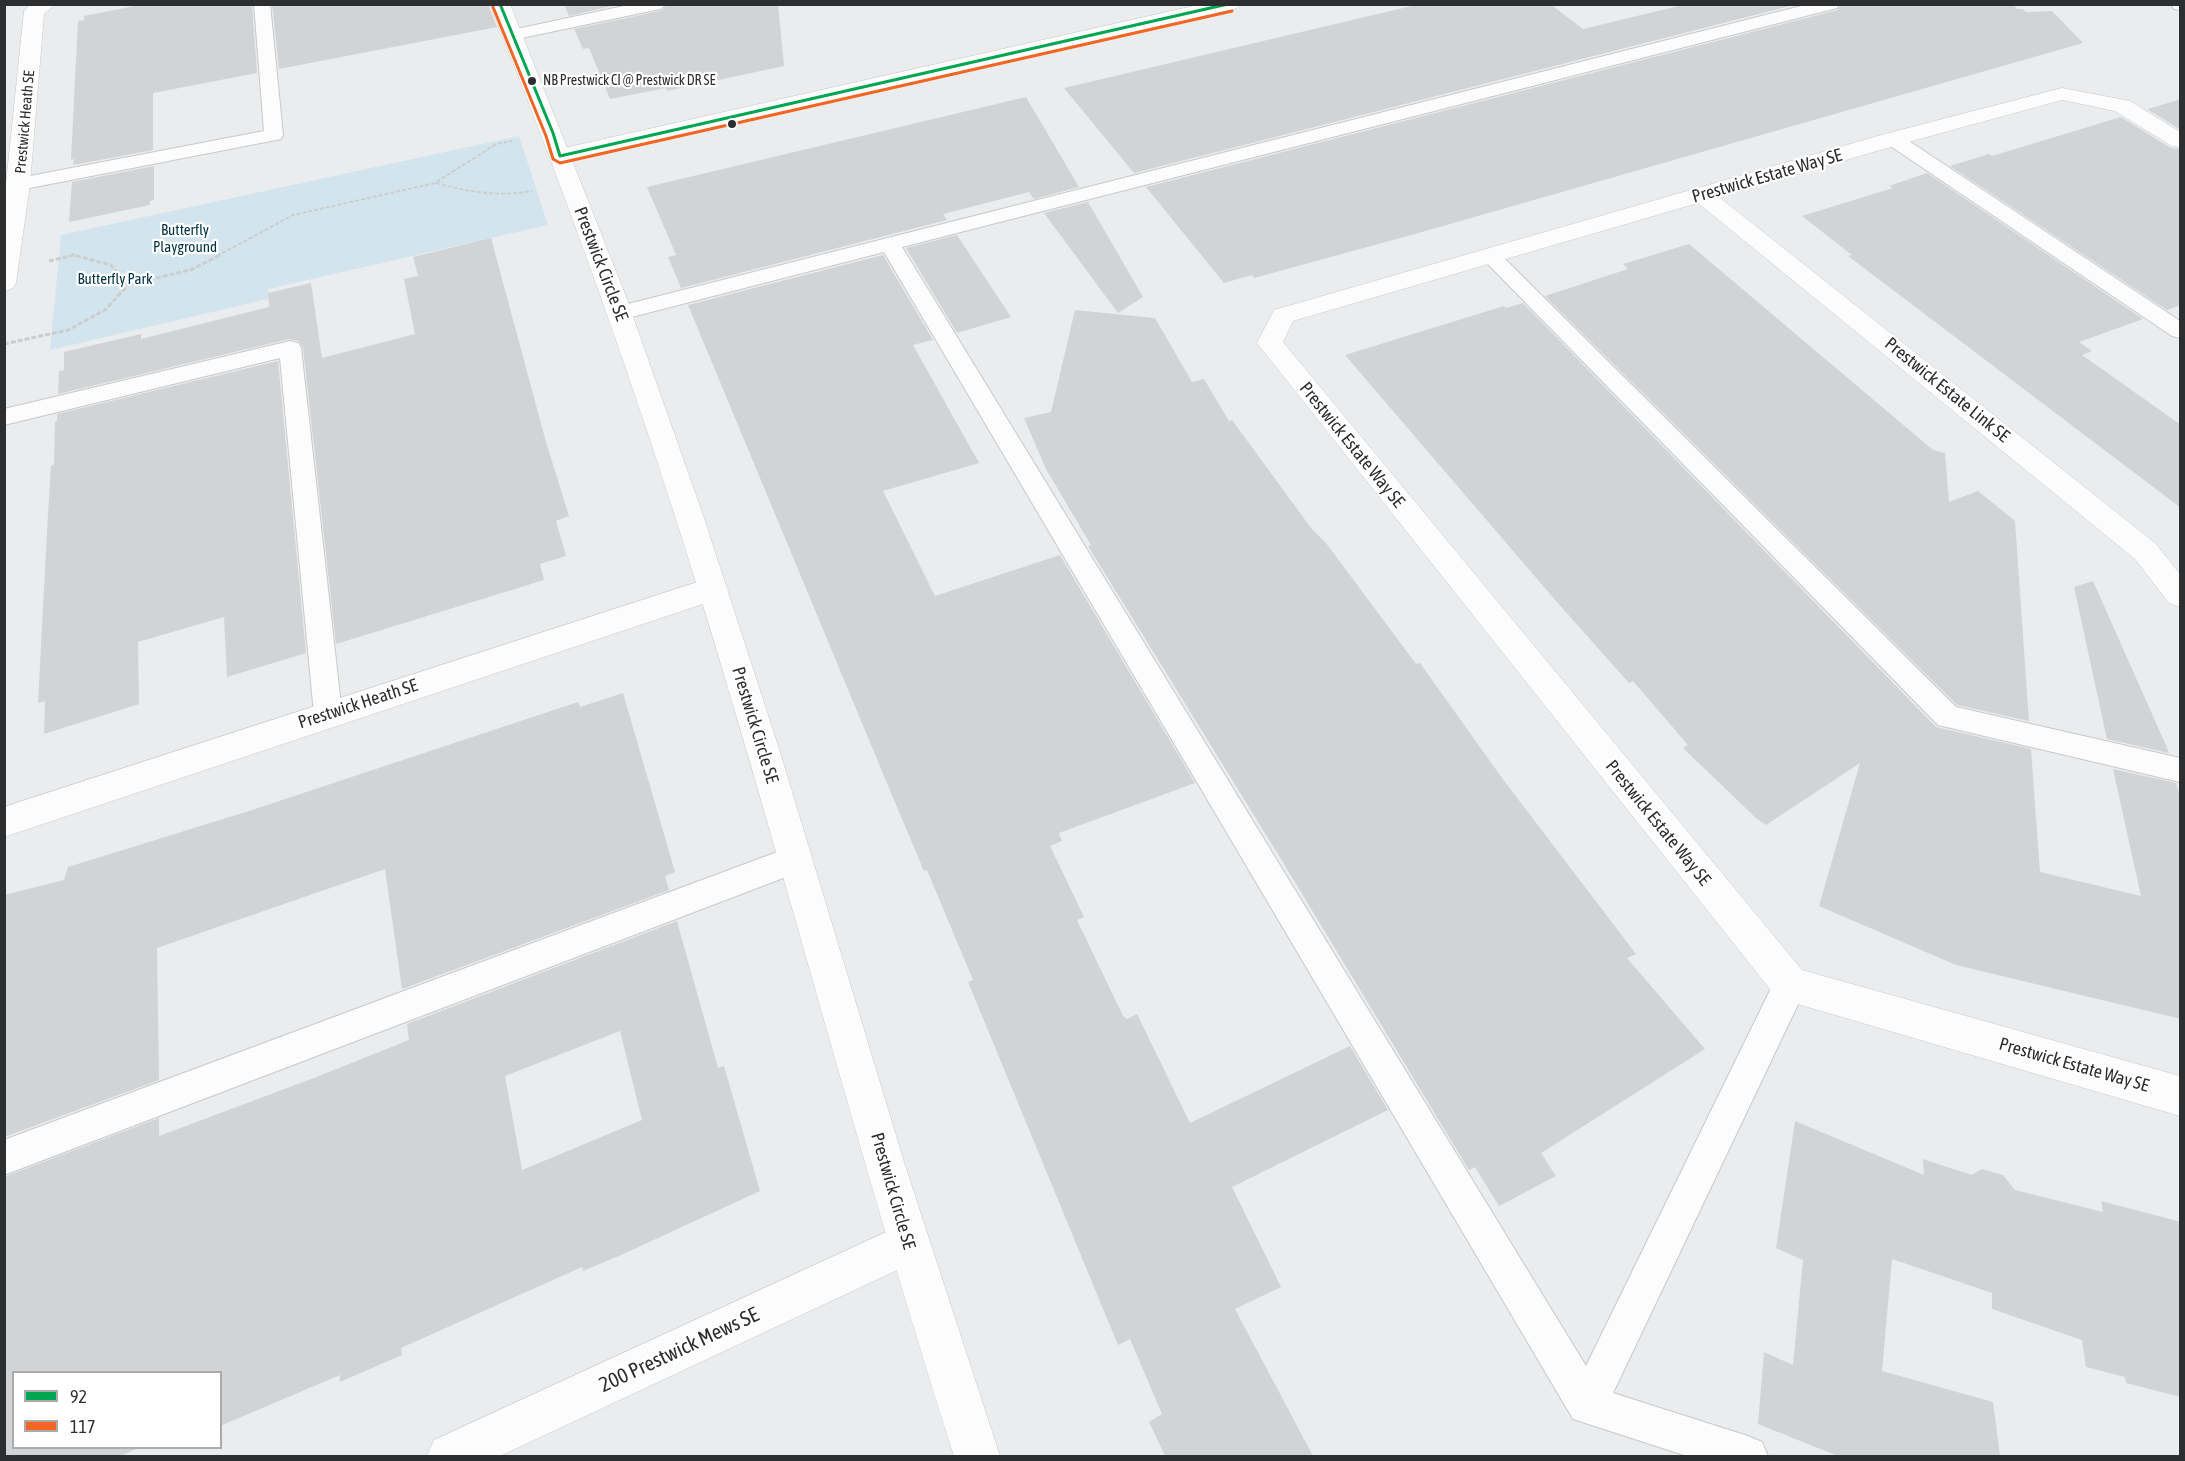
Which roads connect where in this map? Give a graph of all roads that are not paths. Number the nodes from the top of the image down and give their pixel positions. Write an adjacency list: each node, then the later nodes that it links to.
1 (46, 4): 11 (street, Prestwick Heath SE)
2 (262, 4): 11 (lane)
3 (500, 4): 7 (street, Prestwick Circle SE)
4 (660, 4): 7 (lane)
5 (1230, 4): 10 (street)
6 (1831, 4): 13 (lane)
7 (512, 35): 10 (street, Prestwick Circle SE)
8 (1893, 139): 9 (street, Prestwick Estate Way SE); 12 (street, Prestwick Estate Way SE); 17 (lane)
9 (2181, 141)
10 (565, 169): 16 (street, Prestwick Circle SE)
11 (12, 186): 15 (street, Prestwick Heath SE)
12 (1703, 195): 14 (street, Prestwick Estate Way SE); 20 (street, Prestwick Estate Link SE)
13 (890, 244): 16 (lane); 29 (lane)
14 (1491, 255): 22 (lane); 25 (street, Prestwick Estate Way SE)
15 (5, 276)
16 (620, 313): 19 (street, Prestwick Circle SE)
17 (2181, 331)
18 (4, 417): 21 (lane)
19 (713, 589): 21 (street, Prestwick Heath SE); 24 (street, Prestwick Circle SE)
20 (2181, 595)
21 (328, 714): 23 (street, Prestwick Heath SE)
22 (2181, 770)
23 (4, 822)
24 (796, 859): 27 (lane); 28 (street, Prestwick Circle SE)
25 (1790, 985): 26 (street, Prestwick Estate Way SE); 29 (lane)
26 (2181, 1096)
27 (4, 1158)
28 (908, 1243): 30 (street, 200 Prestwick Mews SE); 31 (street, Prestwick Circle SE)
29 (1587, 1405): 32 (lane)
30 (450, 1456)
31 (977, 1456)
32 (1748, 1456)

